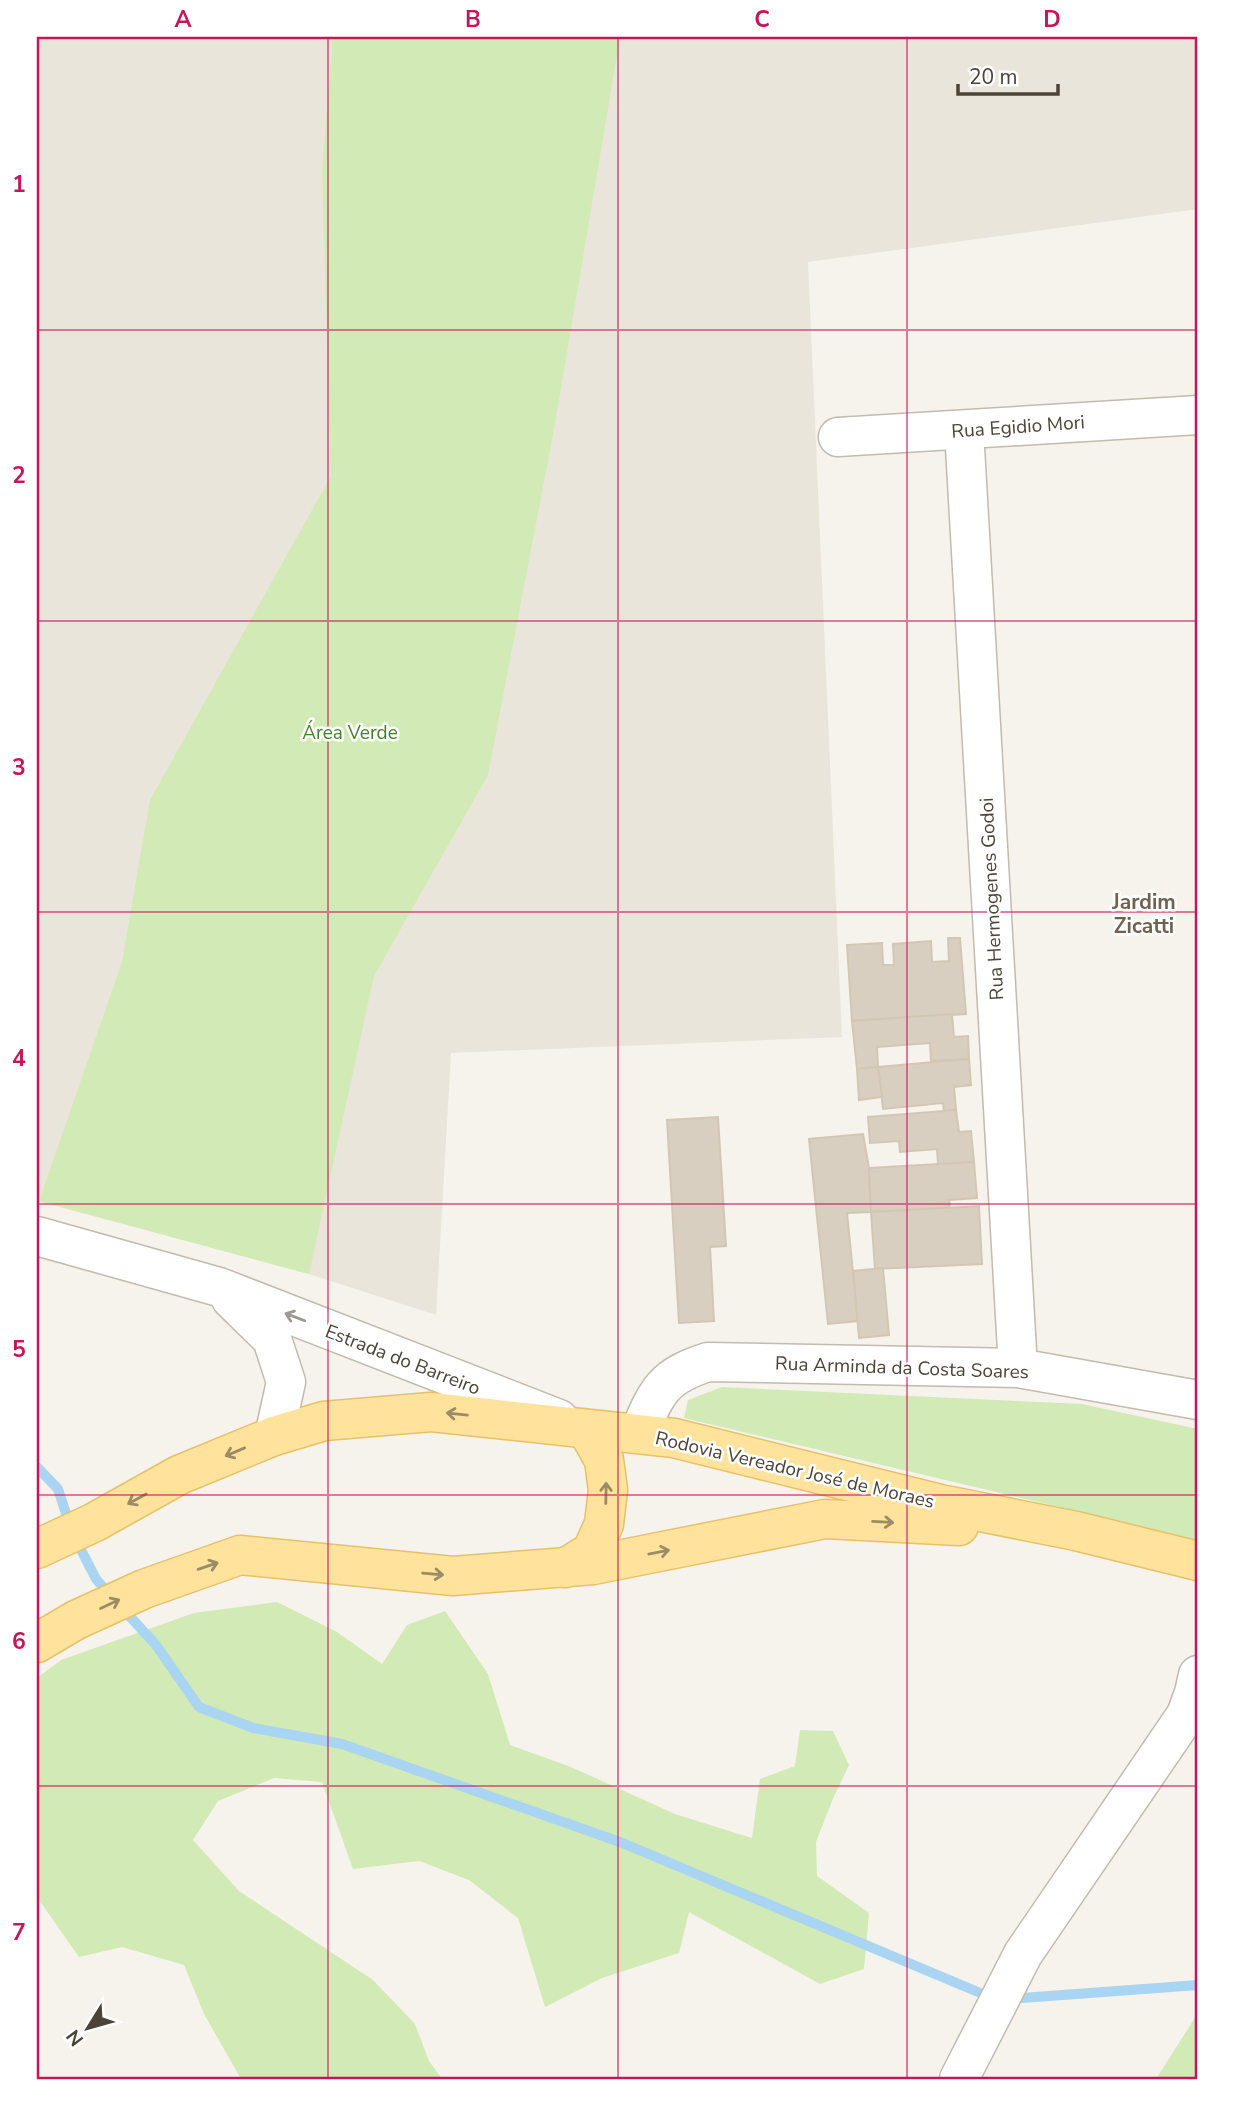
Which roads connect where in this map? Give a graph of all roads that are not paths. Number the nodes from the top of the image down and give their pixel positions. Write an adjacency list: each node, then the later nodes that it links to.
1 (1198, 415): 2 (street, Rua Egidio Mori)
2 (964, 430): 3 (street, Rua Egidio Mori); 6 (street, Rua Hermogenes Godoi)
3 (838, 437)
4 (37, 1236): 5 (street, Estrada do Barreiro)
5 (219, 1287): 8 (street, Estrada do Barreiro, one-way to 5); 10 (street, Estrada do Barreiro)
6 (1018, 1368): 7 (street, Rua Arminda da Costa Soares); 9 (street, Rua Arminda da Costa Soares)
7 (1198, 1400)
8 (587, 1430): 9 (main road, Rodovia Vereador José de Moraes); 10 (main road, Rodovia Vereador José de Moraes, one-way to 10); 14 (main road, one-way to 8)
9 (639, 1433): 11 (main road, Rodovia Vereador José de Moraes)
10 (274, 1436): 12 (main road, Rodovia Vereador José de Moraes, one-way to 12)
11 (1076, 1531): 13 (main road, Rodovia Vereador José de Moraes); 14 (main road, one-way to 11)
12 (41, 1548)
13 (1198, 1561)
14 (565, 1568): 15 (main road, one-way to 14)
15 (37, 1643)
16 (1198, 1675): 17 (street)
17 (960, 2079)

